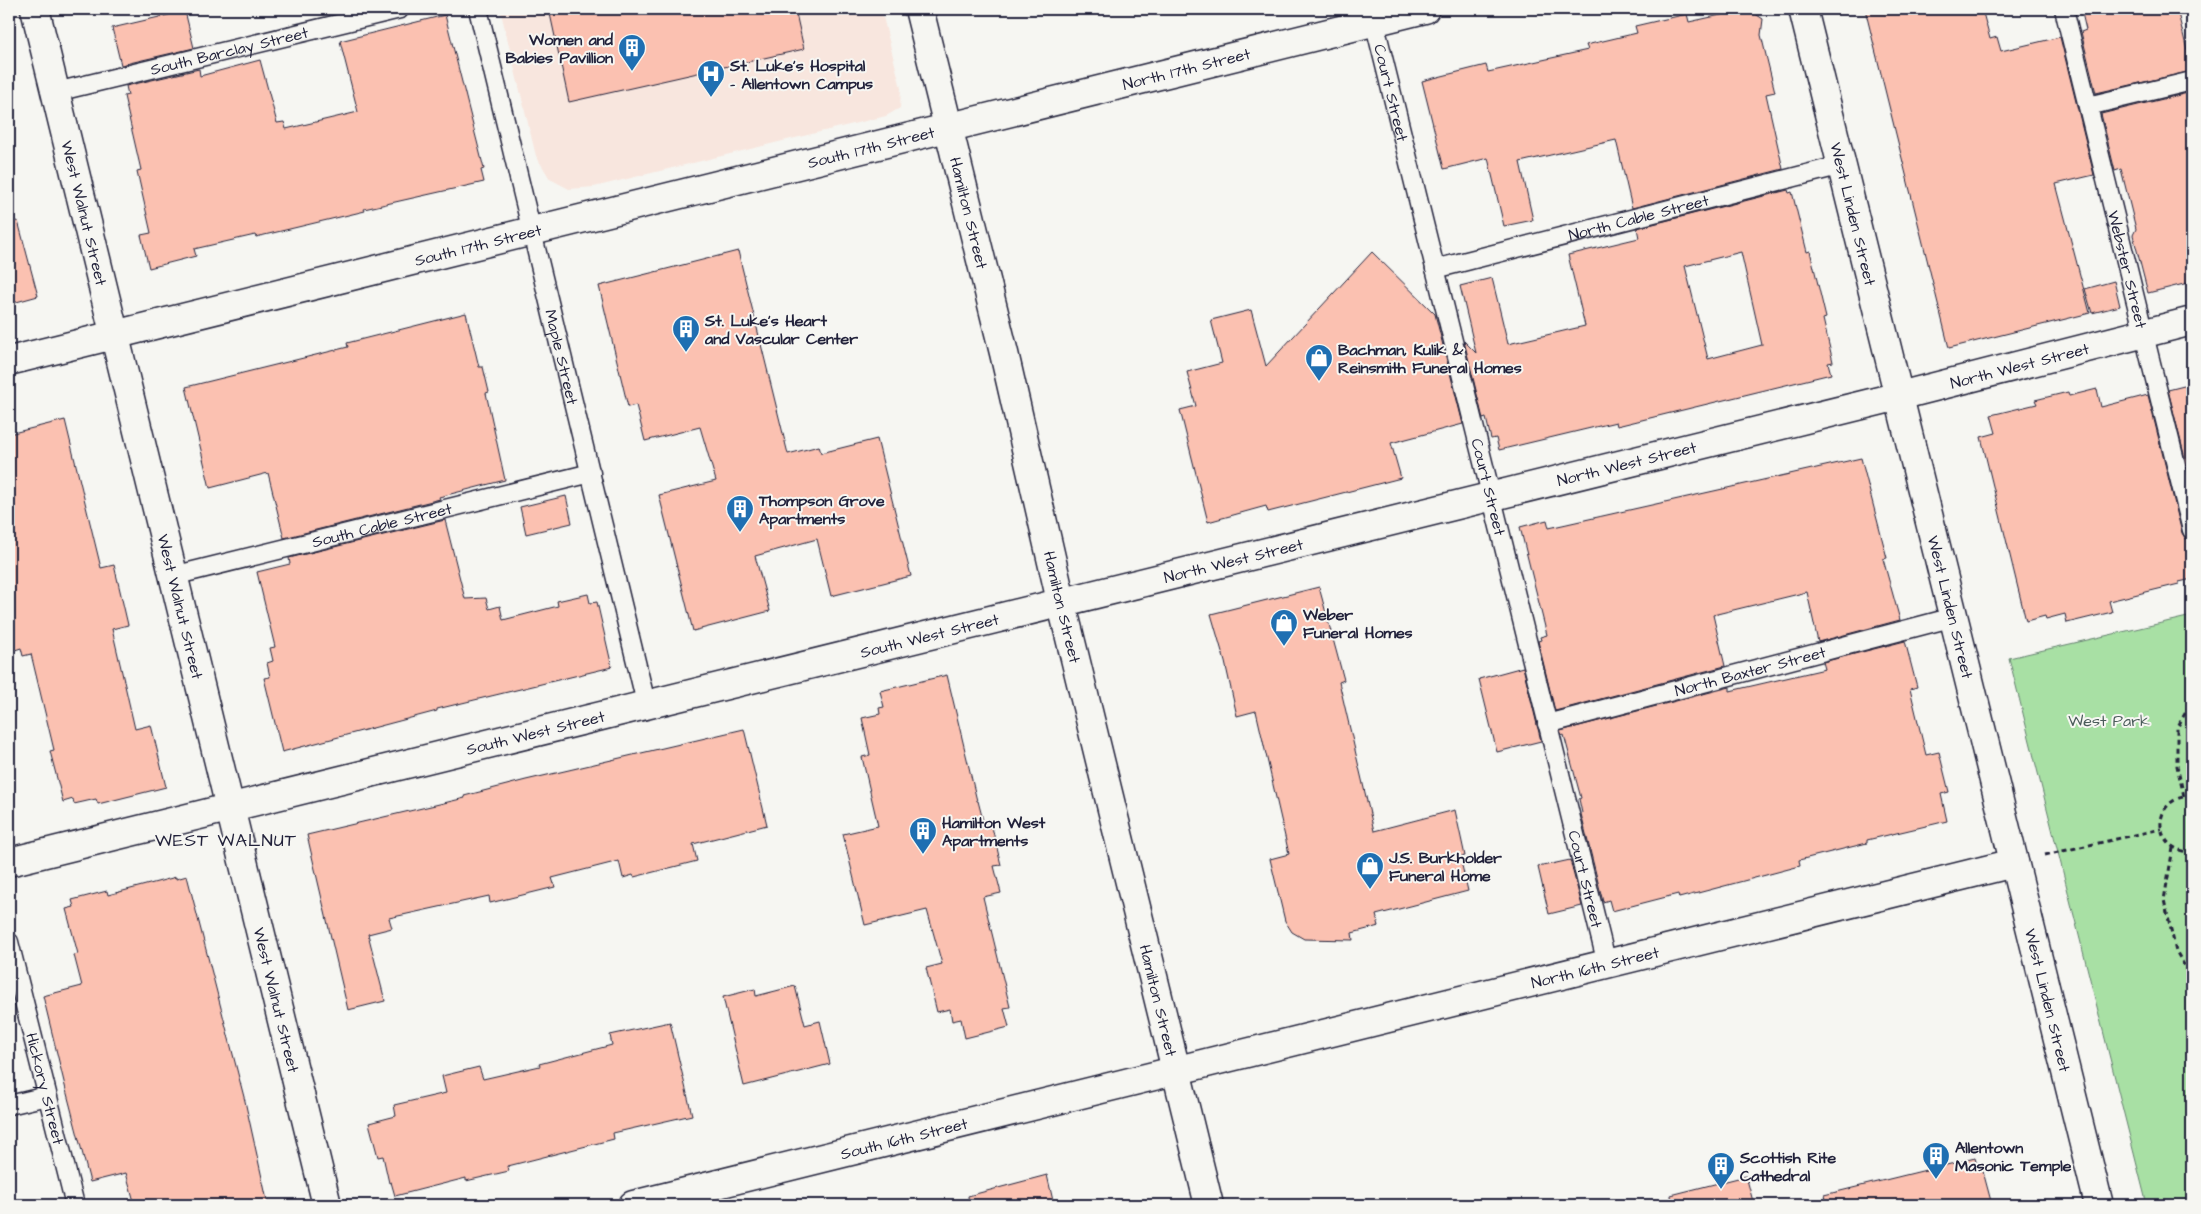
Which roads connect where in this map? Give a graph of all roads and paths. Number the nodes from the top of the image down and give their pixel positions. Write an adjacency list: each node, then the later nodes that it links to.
1 (35, 9): 10 (street, West Walnut Street)
2 (400, 9): 10 (lane, South Barclay Street)
3 (478, 9): 14 (lane, Maple Street)
4 (919, 9): 12 (street, Hamilton Street)
5 (1425, 9): 8 (street, North 17th Street)
6 (1803, 9): 13 (street, West Linden Street)
7 (2064, 9): 11 (lane, Webster Street)
8 (1373, 15): 12 (street, North 17th Street); 15 (lane, Court Street)
9 (2192, 81): 11 (lane)
10 (56, 92): 18 (street, West Walnut Street)
11 (2088, 106): 17 (lane, Webster Street)
12 (948, 127): 14 (street, South 17th Street); 25 (street, Hamilton Street)
13 (1842, 165): 15 (lane, North Cable Street); 20 (street, West Linden Street)
14 (532, 232): 18 (street, South 17th Street); 21 (lane, Maple Street)
15 (1435, 269): 22 (lane, Court Street)
16 (2192, 321): 17 (street, North West Street)
17 (2144, 333): 20 (street, North West Street); 23 (lane, Webster Street)
18 (114, 335): 19 (street, South 17th Street); 24 (street, West Walnut Street)
19 (9, 361)
20 (1899, 396): 22 (street, North West Street); 26 (street, West Linden Street)
21 (591, 473): 24 (lane, South Cable Street); 28 (lane, Maple Street)
22 (1492, 496): 25 (street, North West Street); 29 (lane, Court Street)
23 (2192, 530)
24 (173, 576): 32 (street, West Walnut Street)
25 (1061, 601): 28 (street, South West Street); 41 (street, Hamilton Street)
26 (1954, 617): 29 (lane, North Baxter Street); 37 (street, West Linden Street)
27 (2192, 701): 30 (path)
28 (646, 703): 32 (street, South West Street)
29 (1547, 724): 39 (lane, Court Street)
30 (2184, 796): 31 (path); 33 (path)
31 (2192, 796)
32 (230, 807): 36 (street, South West Street); 45 (street, West Walnut Street)
33 (2161, 829): 34 (path); 37 (path)
34 (2173, 848): 35 (path); 40 (path)
35 (2192, 852)
36 (9, 862)
37 (2014, 863): 39 (street, North 16th Street); 48 (street, West Linden Street)
38 (9, 942): 42 (lane, Hickory Street)
39 (1607, 964): 41 (street, North 16th Street)
40 (2192, 979)
41 (1176, 1071): 46 (street, South 16th Street); 47 (street, Hamilton Street)
42 (48, 1096): 43 (lane); 44 (lane, Hickory Street)
43 (9, 1105)
44 (75, 1205)
45 (327, 1205)
46 (633, 1205)
47 (1208, 1205)
48 (2099, 1205)

